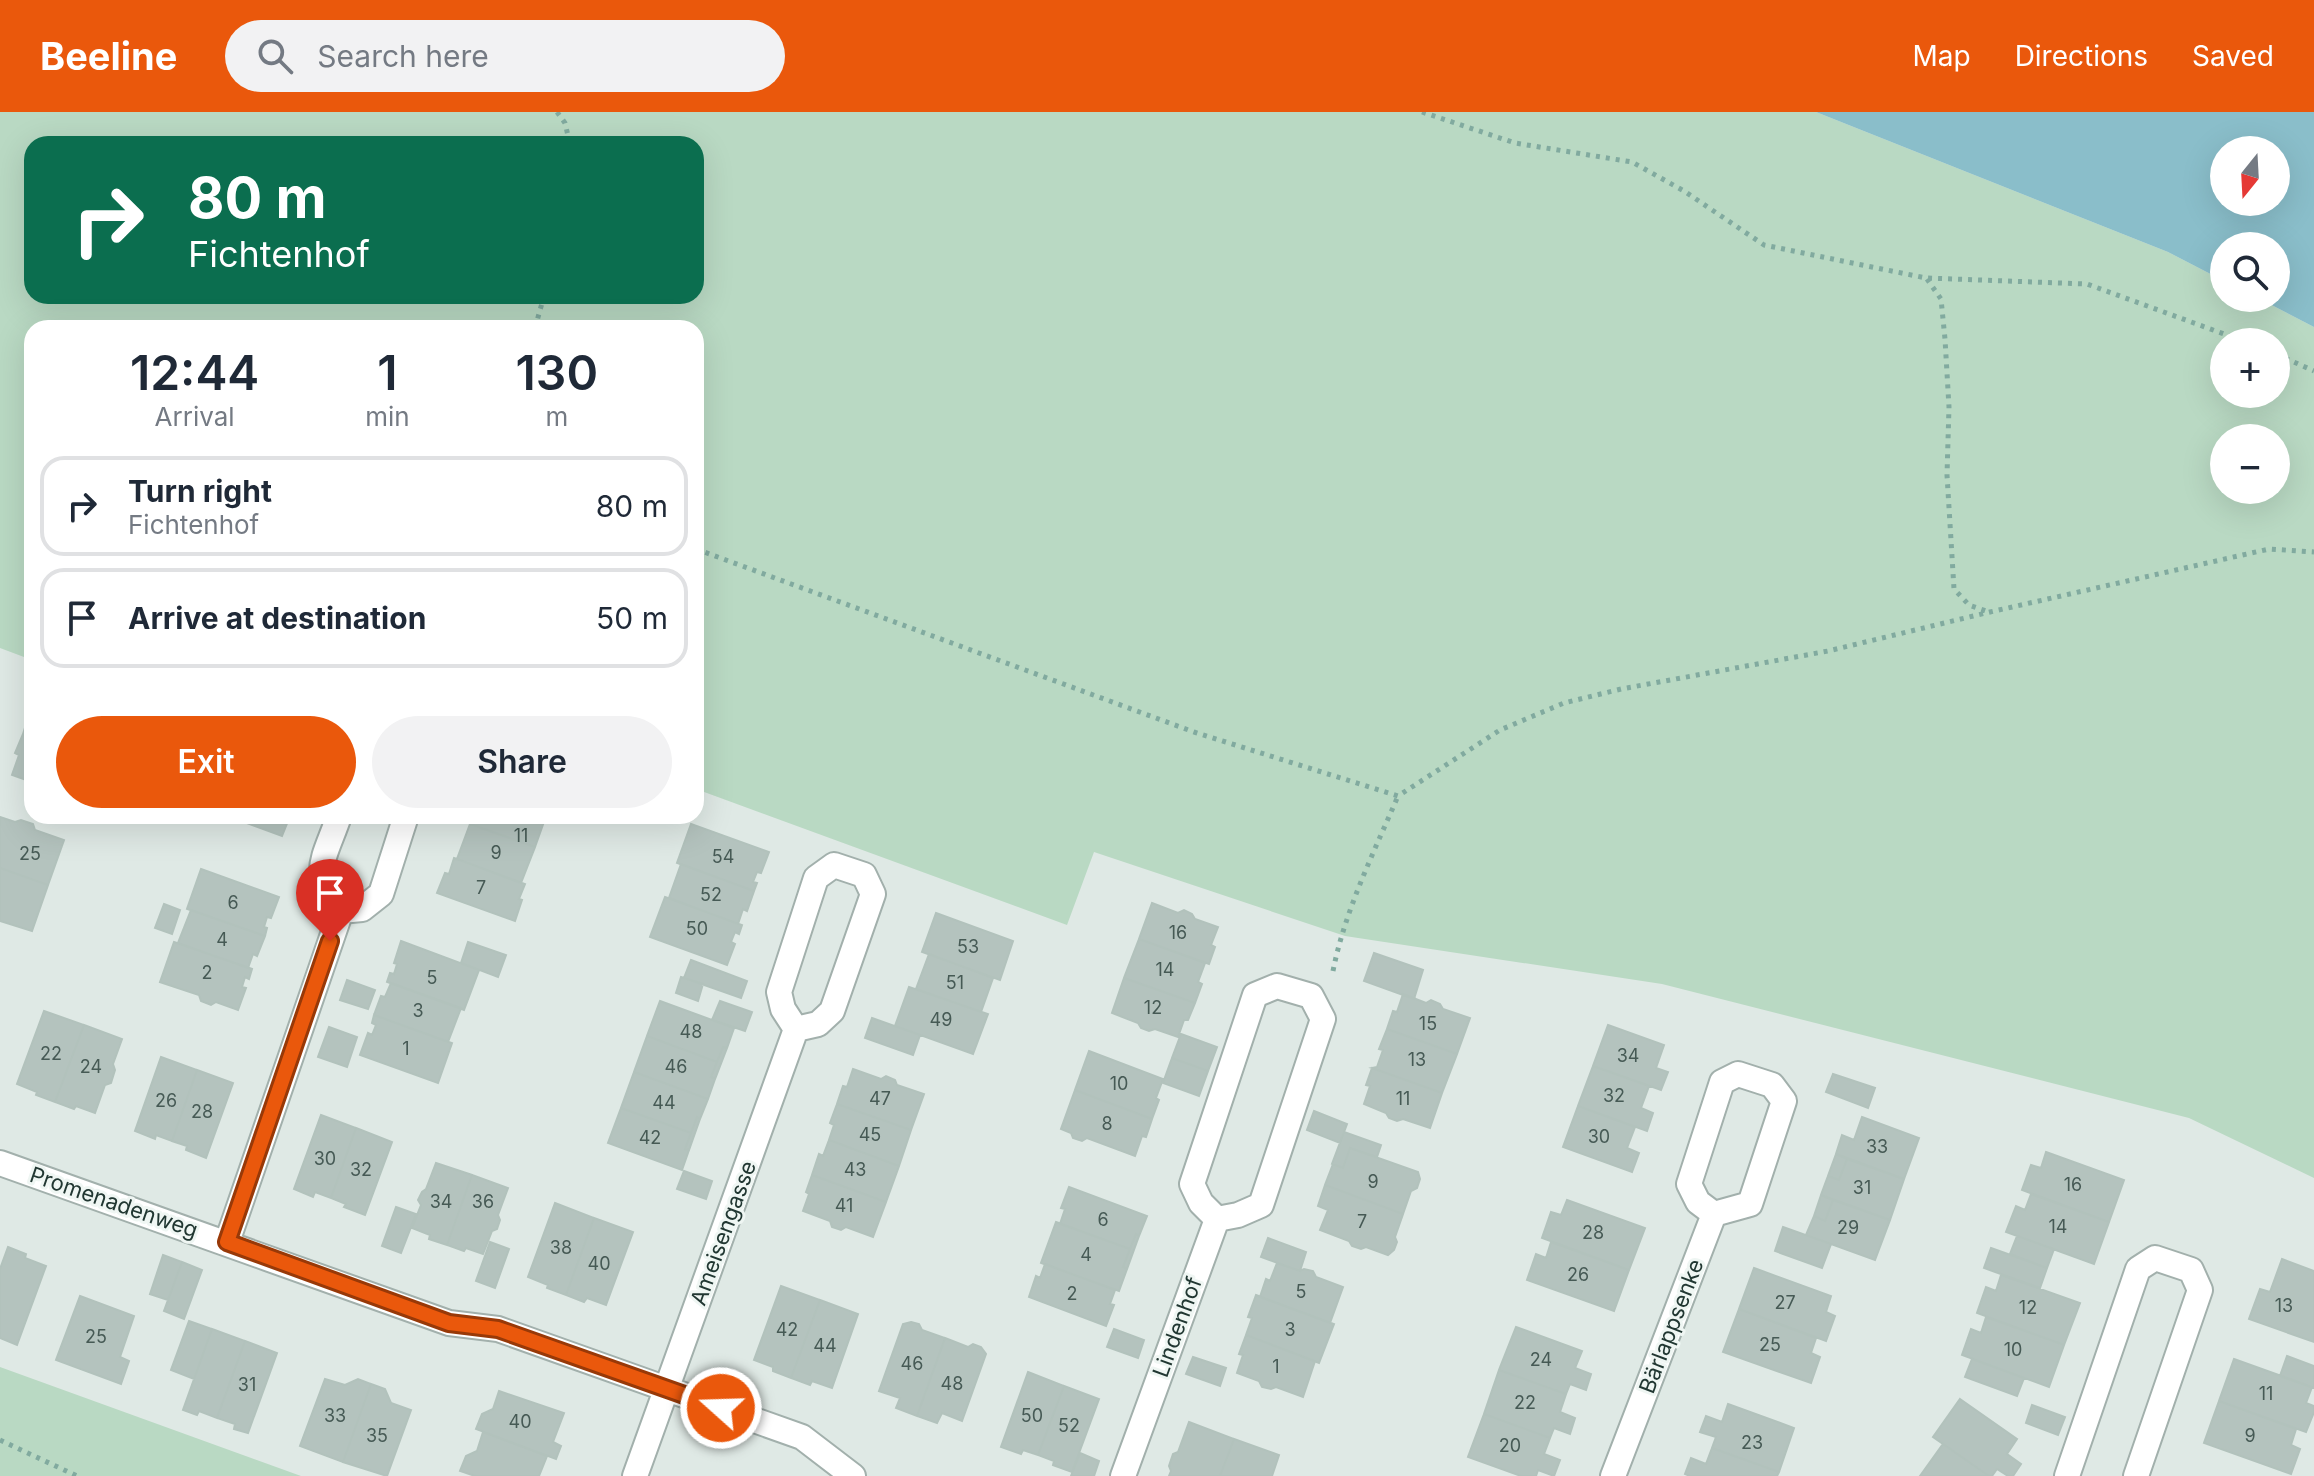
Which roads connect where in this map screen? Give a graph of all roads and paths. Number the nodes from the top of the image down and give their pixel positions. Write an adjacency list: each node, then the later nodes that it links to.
1 (557, 112): 3 (path)
2 (1422, 112): 4 (path)
3 (568, 136)
4 (1926, 278): 5 (path); 10 (path)
5 (2210, 329)
6 (2290, 360): 7 (path)
7 (2314, 371)
8 (704, 552): 11 (path)
9 (2314, 552): 10 (path)
10 (1990, 612): 11 (path)
11 (1398, 796): 15 (path)
12 (336, 824): 14 (street)
13 (403, 824): 14 (street)
14 (341, 911): 20 (street)
15 (1323, 1019): 19 (street); 19 (street)
16 (796, 1029): 16 (street); 21 (street, Ameisengasse)
17 (0, 1163): 20 (street, Promenadenweg)
18 (1714, 1214): 18 (street); 27 (street, Bärlappsenke)
19 (1217, 1219): 26 (street, Lindenhof)
20 (227, 1242): 21 (street, Promenadenweg)
21 (668, 1389): 24 (street, Ameisengasse); 25 (street, Promenadenweg)
22 (0, 1440): 23 (path)
23 (77, 1476)
24 (635, 1476)
25 (853, 1476)
26 (1123, 1476)
27 (1613, 1476)
28 (2067, 1476): 29 (street)
29 (2136, 1476)

